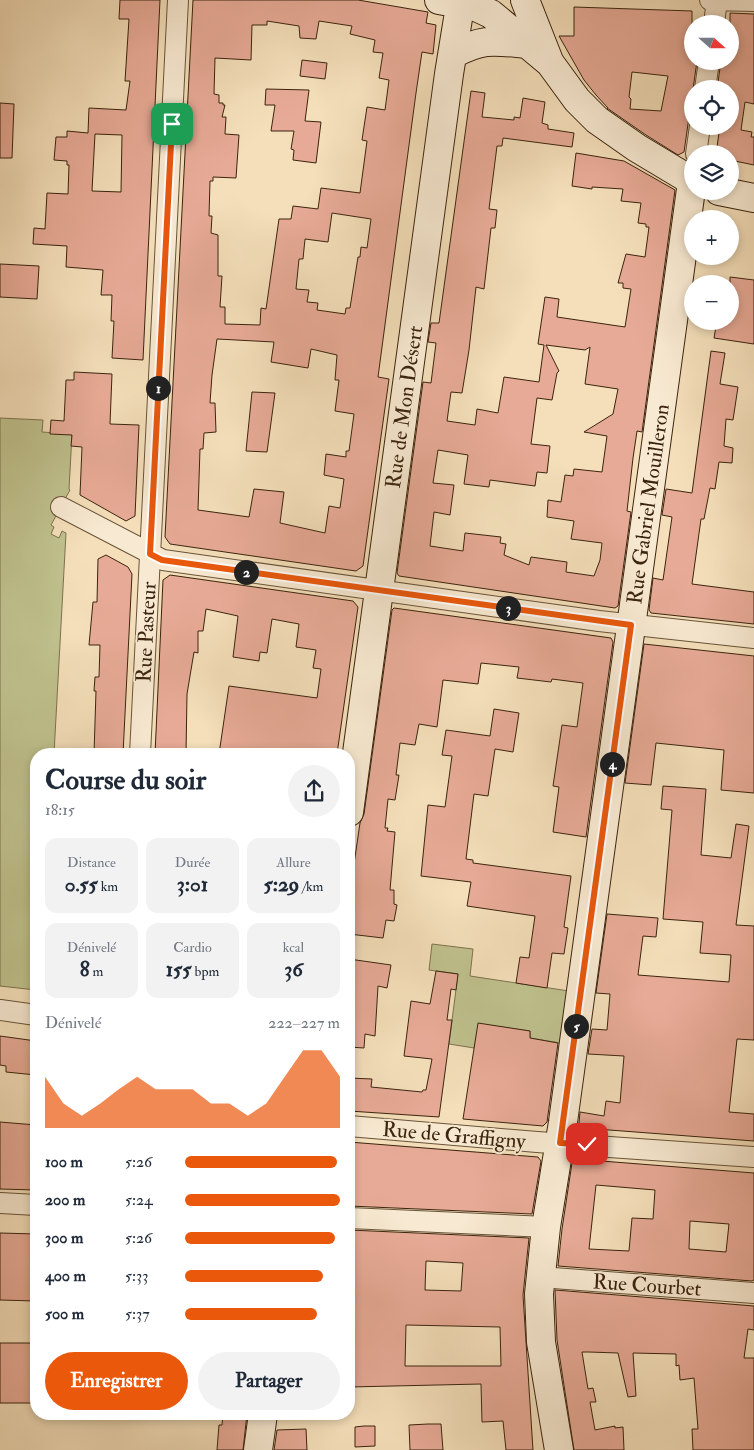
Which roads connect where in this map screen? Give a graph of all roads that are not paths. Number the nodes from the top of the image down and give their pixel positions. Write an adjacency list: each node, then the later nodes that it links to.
1 (178, 0): 16 (street, Rue Pasteur)
2 (525, 0): 10 (main road)
3 (710, 0): 4 (street)
4 (717, 0): 6 (street); 7 (street)
5 (454, 1): 8 (main road); 9 (main road, Rue de Mon Désert)
6 (754, 1)
7 (715, 15)
8 (527, 44): 9 (main road); 10 (main road)
9 (453, 54): 17 (main road, Rue de Mon Désert)
10 (550, 63): 11 (main road)
11 (684, 176)
12 (739, 195): 13 (main road)
13 (754, 198)
14 (689, 200): 18 (main road, Rue Gabriel Mouilleron)
15 (60, 507): 16 (street)
16 (150, 554): 17 (street); 20 (street, Rue Pasteur)
17 (378, 590): 18 (street); 21 (main road, Rue de Mon Désert)
18 (631, 625): 19 (street); 25 (main road, Rue Gabriel Mouilleron)
19 (754, 638)
20 (140, 748)
21 (355, 766)
22 (0, 1010): 23 (street)
23 (30, 1013)
24 (355, 1126): 25 (street, Rue de Graffigny)
25 (560, 1143): 26 (street, Rue de Graffigny); 30 (main road, Rue Gabriel Mouilleron)
26 (754, 1156)
27 (0, 1203): 28 (street)
28 (30, 1205)
29 (355, 1218): 30 (street)
30 (546, 1227): 31 (main road, Rue Gabriel Mouilleron)
31 (540, 1277): 32 (street, Rue Courbet); 35 (main road, Rue Gabriel Mouilleron)
32 (754, 1293)
33 (262, 1420): 34 (main road)
34 (258, 1450)
35 (559, 1450)

